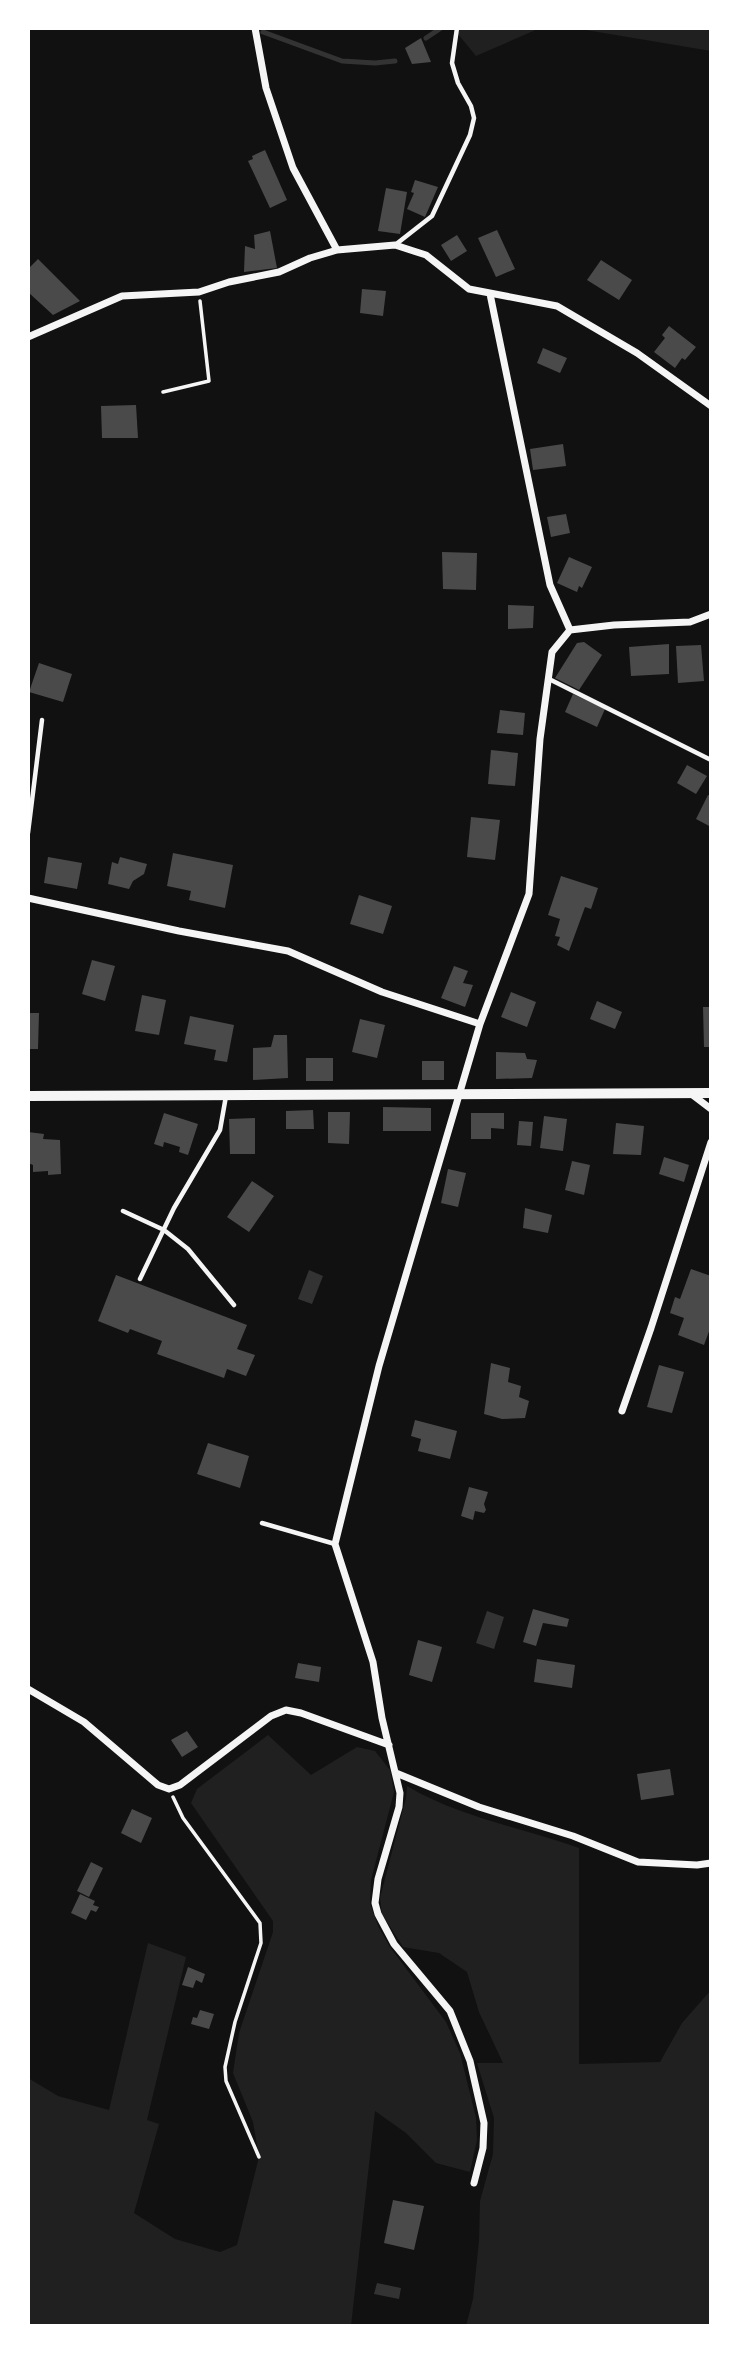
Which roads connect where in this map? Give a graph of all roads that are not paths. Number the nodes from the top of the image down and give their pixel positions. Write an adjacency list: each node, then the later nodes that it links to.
1 (255, 28): 4 (street)
2 (457, 28): 3 (lane)
3 (395, 245): 4 (street); 5 (street)
4 (338, 250): 6 (street)
5 (490, 294): 7 (street); 9 (street)
6 (28, 337)
7 (711, 406)
8 (711, 614): 9 (street)
9 (570, 630): 10 (street)
10 (549, 679): 12 (lane); 15 (street)
11 (43, 720): 13 (lane)
12 (711, 760)
13 (28, 833)
14 (28, 898): 15 (street)
15 (480, 1024): 16 (street)
16 (460, 1093): 17 (street); 19 (street); 29 (street)
17 (689, 1093): 18 (street); 21 (street)
18 (711, 1093)
19 (226, 1095): 20 (street); 24 (lane)
20 (28, 1096)
21 (711, 1109)
22 (711, 1142): 27 (street)
23 (123, 1211): 24 (lane)
24 (164, 1230): 25 (lane); 26 (lane)
25 (140, 1279)
26 (234, 1305)
27 (622, 1411)
28 (262, 1522): 29 (lane)
29 (335, 1544): 31 (street)
30 (28, 1689): 31 (street)
31 (389, 1745): 32 (street)
32 (396, 1773): 33 (street); 34 (street)
33 (711, 1863)
34 (474, 2183)

